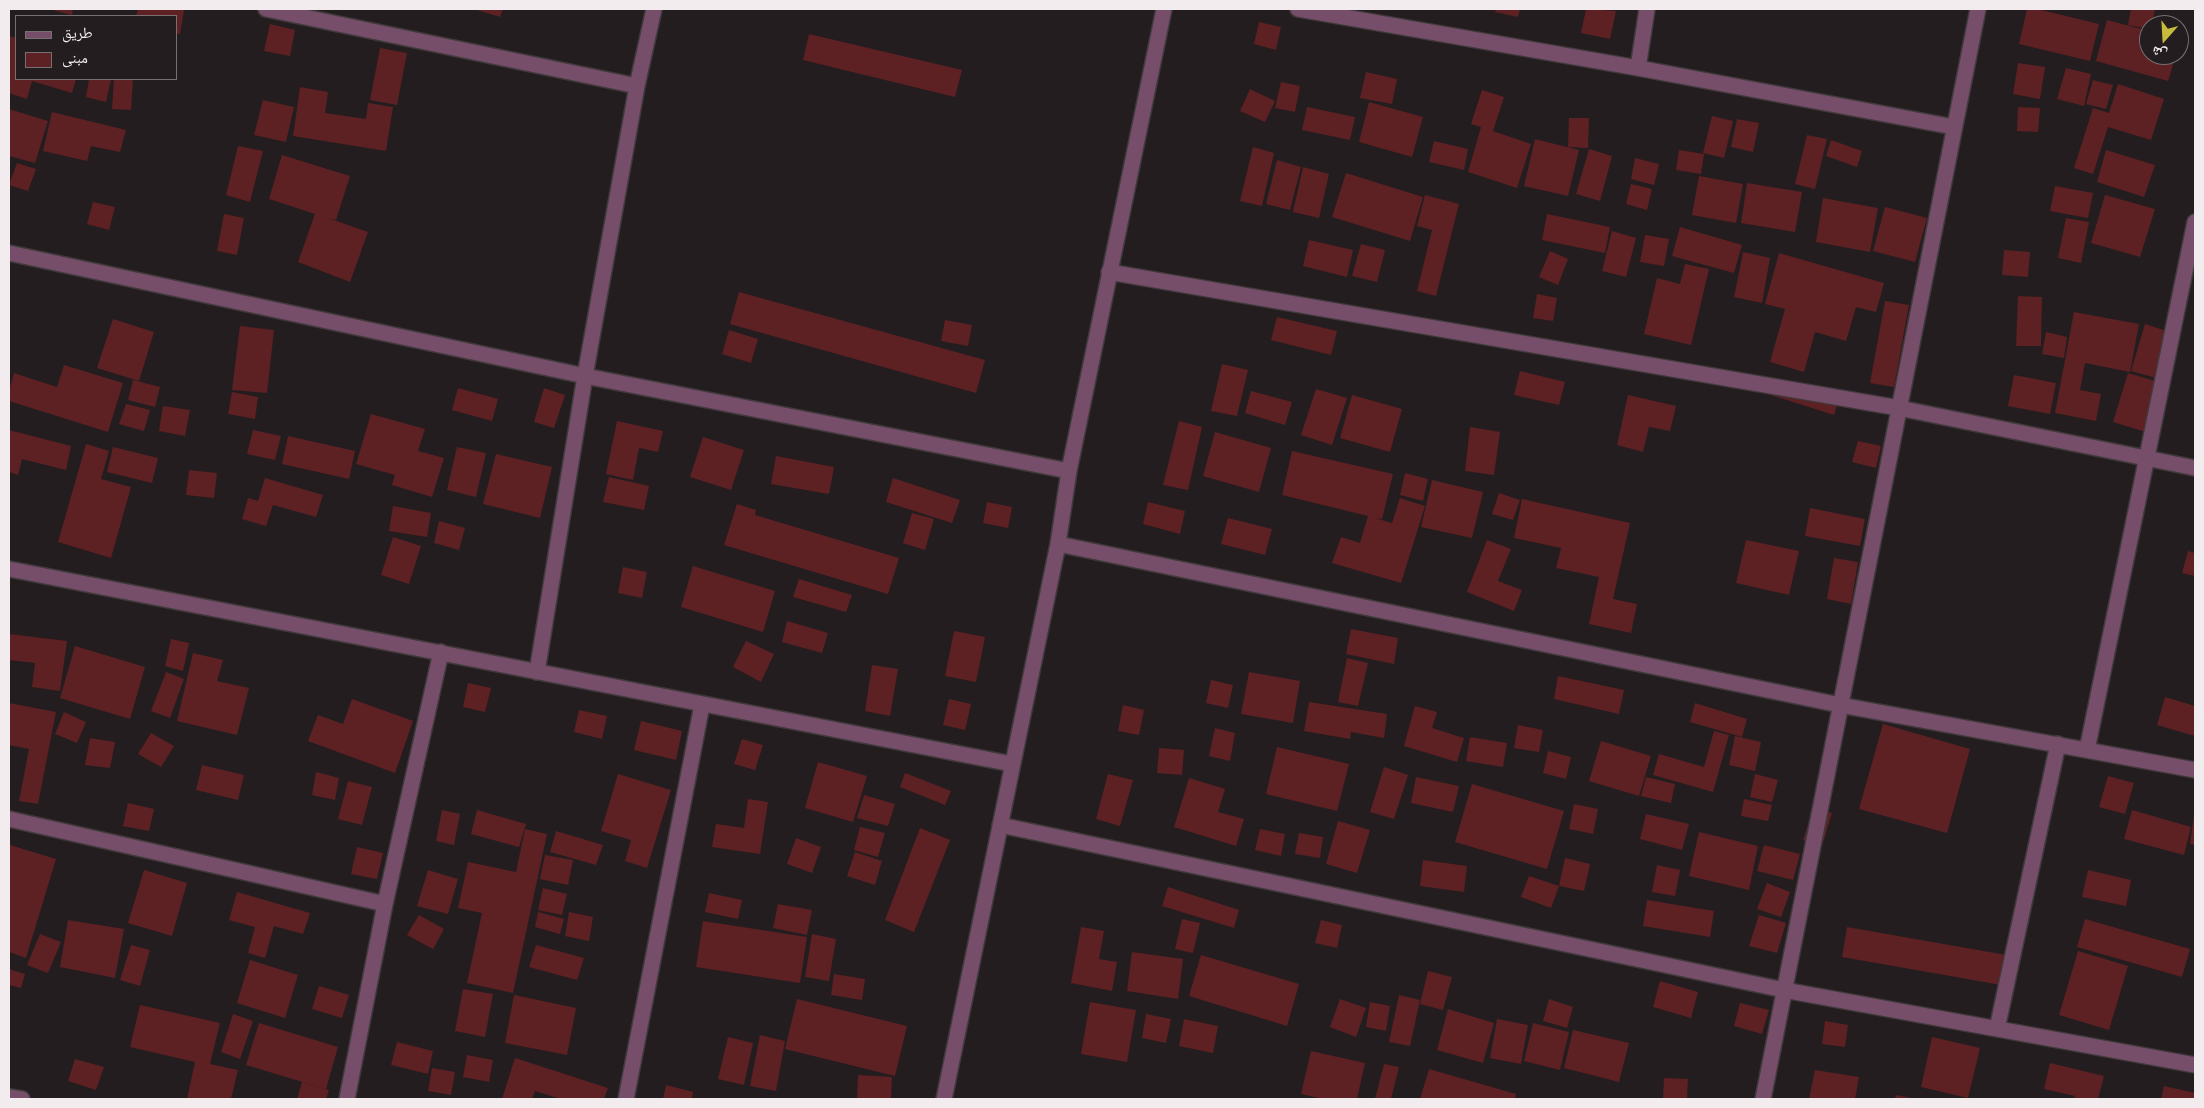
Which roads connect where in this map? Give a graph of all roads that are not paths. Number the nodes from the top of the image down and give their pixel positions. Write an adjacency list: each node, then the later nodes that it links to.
1 (266, 9): 8 (street)
2 (654, 9): 8 (street)
3 (1164, 9): 12 (street)
4 (1298, 9): 7 (street)
5 (1647, 9): 7 (street)
6 (1978, 9): 9 (street)
7 (1638, 68): 9 (street)
8 (637, 86): 13 (street)
9 (1954, 127): 14 (street)
10 (2195, 222): 15 (street)
11 (9, 253): 13 (street)
12 (1109, 272): 14 (street); 17 (street)
13 (585, 376): 17 (street); 21 (street)
14 (1899, 408): 15 (street); 23 (street)
15 (2146, 458): 16 (street); 25 (street)
16 (2195, 468)
17 (1069, 472): 18 (street)
18 (1058, 544): 23 (street); 26 (street)
19 (9, 569): 20 (street)
20 (441, 652): 21 (street); 30 (street)
21 (537, 672): 22 (street)
22 (702, 705): 26 (street); 37 (street)
23 (1840, 705): 24 (street); 31 (street)
24 (2058, 744): 25 (street); 32 (street)
25 (2088, 750): 27 (street)
26 (1012, 764): 29 (street)
27 (2195, 770)
28 (9, 819): 30 (street)
29 (1000, 825): 31 (street); 38 (street)
30 (385, 904): 36 (street)
31 (1784, 990): 32 (street); 39 (street)
32 (1997, 1029): 33 (street)
33 (2195, 1065)
34 (9, 1097): 35 (street)
35 (22, 1099)
36 (347, 1099)
37 (626, 1099)
38 (944, 1099)
39 (1763, 1099)

